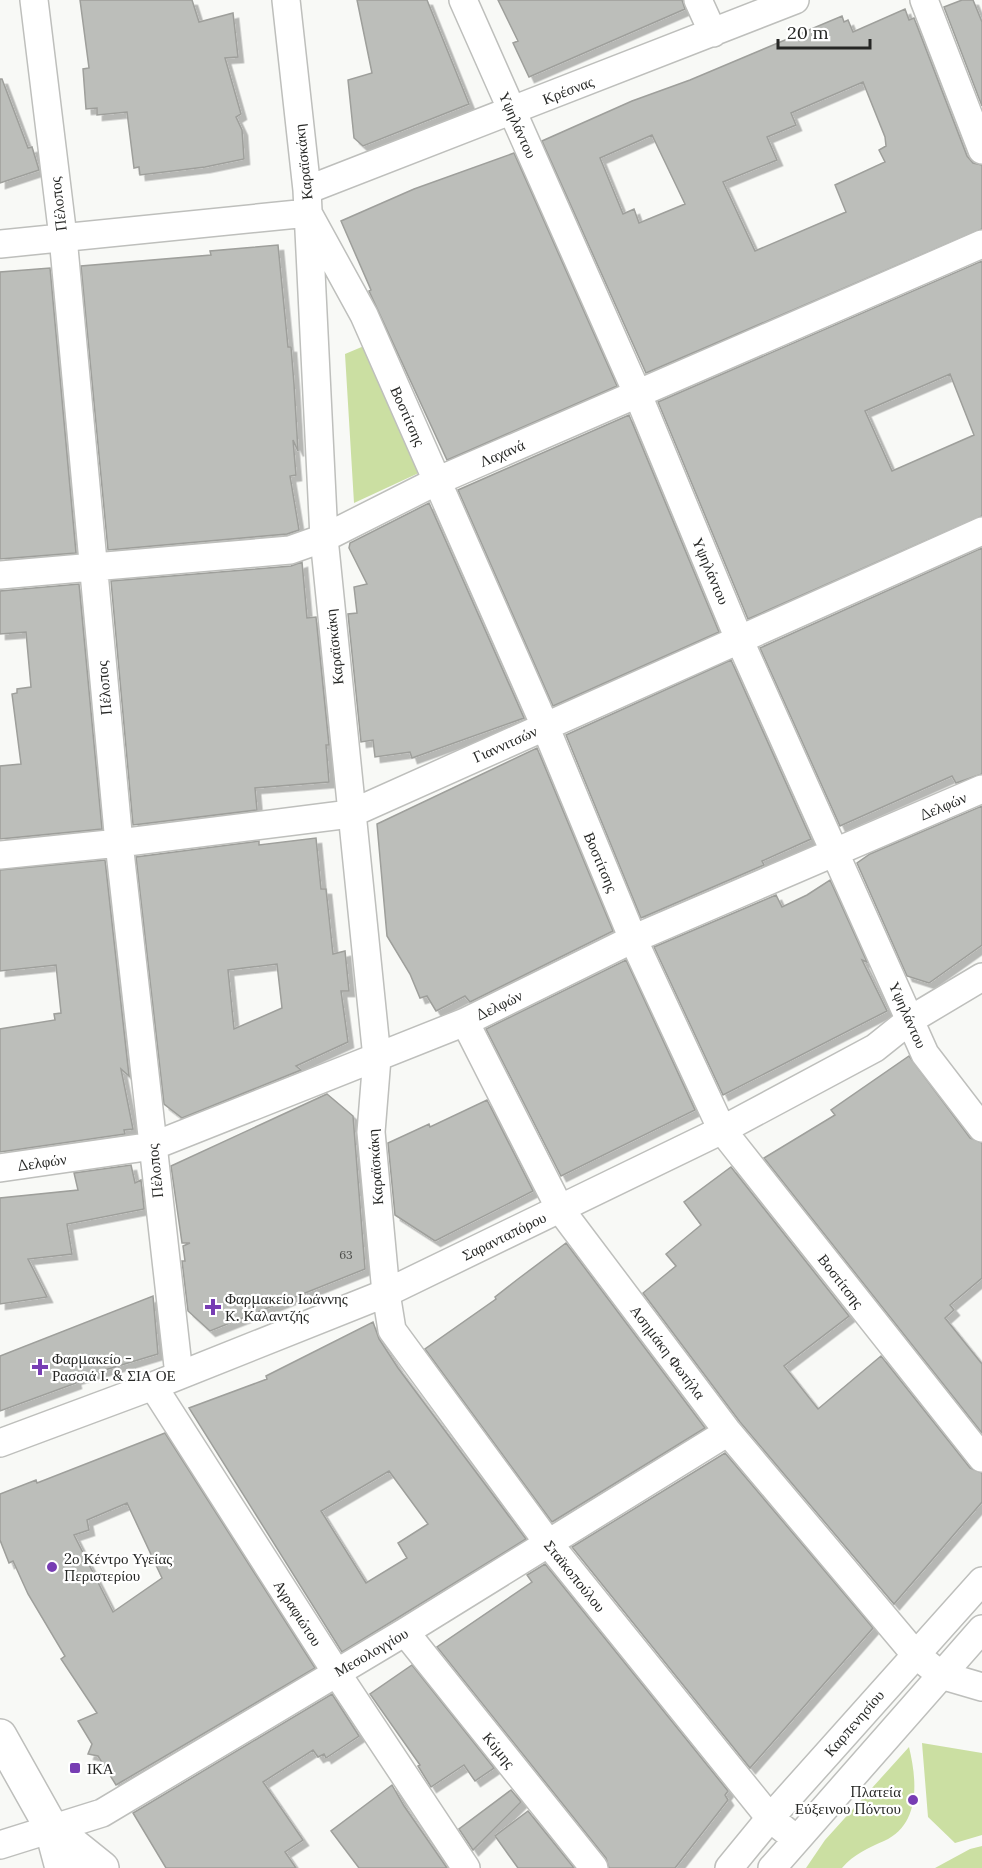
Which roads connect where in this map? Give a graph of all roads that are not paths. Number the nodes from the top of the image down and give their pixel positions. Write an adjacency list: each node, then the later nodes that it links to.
1 (34, 0): 11 (street, Πέλοπος)
2 (285, 0): 10 (street, Καραϊσκάκη)
3 (463, 0): 8 (street, Υψηλάντου)
4 (698, 0): 7 (street)
5 (795, 0): 7 (street, Κρέσνας)
6 (924, 0): 9 (street)
7 (713, 33): 8 (street, Κρέσνας)
8 (512, 112): 10 (street, Κρέσνας); 14 (street, Υψηλάντου)
9 (982, 150)
10 (307, 201): 11 (street, Κρέσνας); 15 (street, Βοστίτσης); 17 (street, Καραϊσκάκη)
11 (63, 237): 13 (street, Κρέσνας); 18 (street, Πέλοπος)
12 (982, 243): 14 (street, Λαχανά)
13 (0, 244)
14 (638, 395): 15 (street, Λαχανά); 20 (street, Υψηλάντου)
15 (437, 481): 17 (street, Λαχανά); 21 (street, Βοστίτσης)
16 (982, 531): 20 (street, Γιαννιτσών)
17 (324, 538): 18 (street, Λαχανά); 23 (street, Καραϊσκάκη)
18 (93, 566): 19 (street, Λαχανά); 24 (street, Πέλοπος)
19 (0, 575)
20 (740, 639): 21 (street, Γιαννιτσών); 25 (street, Υψηλάντου)
21 (545, 726): 23 (street, Γιαννιτσών); 27 (street, Βοστίτσης)
22 (982, 789): 25 (street, Δελφών)
23 (350, 814): 24 (street, Γιαννιτσών); 31 (street, Καραϊσκάκη)
24 (119, 843): 26 (street, Γιαννιτσών); 34 (street, Πέλοπος)
25 (834, 852): 27 (street, Δελφών); 29 (street, Υψηλάντου)
26 (0, 855)
27 (633, 939): 30 (street, Δελφών); 33 (street, Βοστίτσης)
28 (982, 977): 29 (street, Σαρανταπόρου)
29 (910, 1020): 32 (street, Υψηλάντου); 33 (street, Σαρανταπόρου)
30 (465, 1022): 31 (street, Δελφών); 36 (street, Ασημάκη Φωτήλα)
31 (377, 1058): 34 (street, Δελφών); 37 (street, Καραϊσκάκη)
32 (982, 1128)
33 (722, 1130): 36 (street, Σαρανταπόρου); 42 (street, Βοστίτσης)
34 (153, 1146): 35 (street, Δελφών); 38 (street, Πέλοπος)
35 (0, 1168)
36 (560, 1209): 37 (street, Σαρανταπόρου); 40 (street, Ασημάκη Φωτήλα)
37 (386, 1293): 38 (street, Σαρανταπόρου); 43 (street, Σταϊκοπούλου)
38 (179, 1375): 39 (street, Σαρανταπόρου)
39 (153, 1386): 41 (street, Σαρανταπόρου); 48 (street, Αγραφιώτου)
40 (728, 1432): 43 (street, Μεσολογγίου); 47 (street, Ασημάκη Φωτήλα)
41 (0, 1443)
42 (982, 1458)
43 (549, 1544): 46 (street, Μεσολογγίου); 52 (street, Σταϊκοπούλου)
44 (982, 1581): 47 (street, Καρπενησίου)
45 (982, 1629): 49 (street)
46 (405, 1632): 48 (street, Μεσολογγίου); 59 (street, Κύμης)
47 (915, 1653): 49 (street, Ασημάκη Φωτήλα); 52 (street, Καρπενησίου)
48 (336, 1672): 53 (street, Μεσολογγίου); 58 (street, Αγραφιώτου)
49 (941, 1675): 50 (street); 54 (street)
50 (982, 1687)
51 (0, 1736): 53 (street)
52 (770, 1818): 54 (street, Σταϊκοπούλου); 60 (street, Καρπενησίου)
53 (51, 1827): 55 (street, Μεσολογγίου); 56 (street); 57 (street)
54 (796, 1839): 61 (street)
55 (0, 1845)
56 (62, 1868)
57 (102, 1868)
58 (466, 1868)
59 (594, 1868)
60 (729, 1868)
61 (772, 1868)

